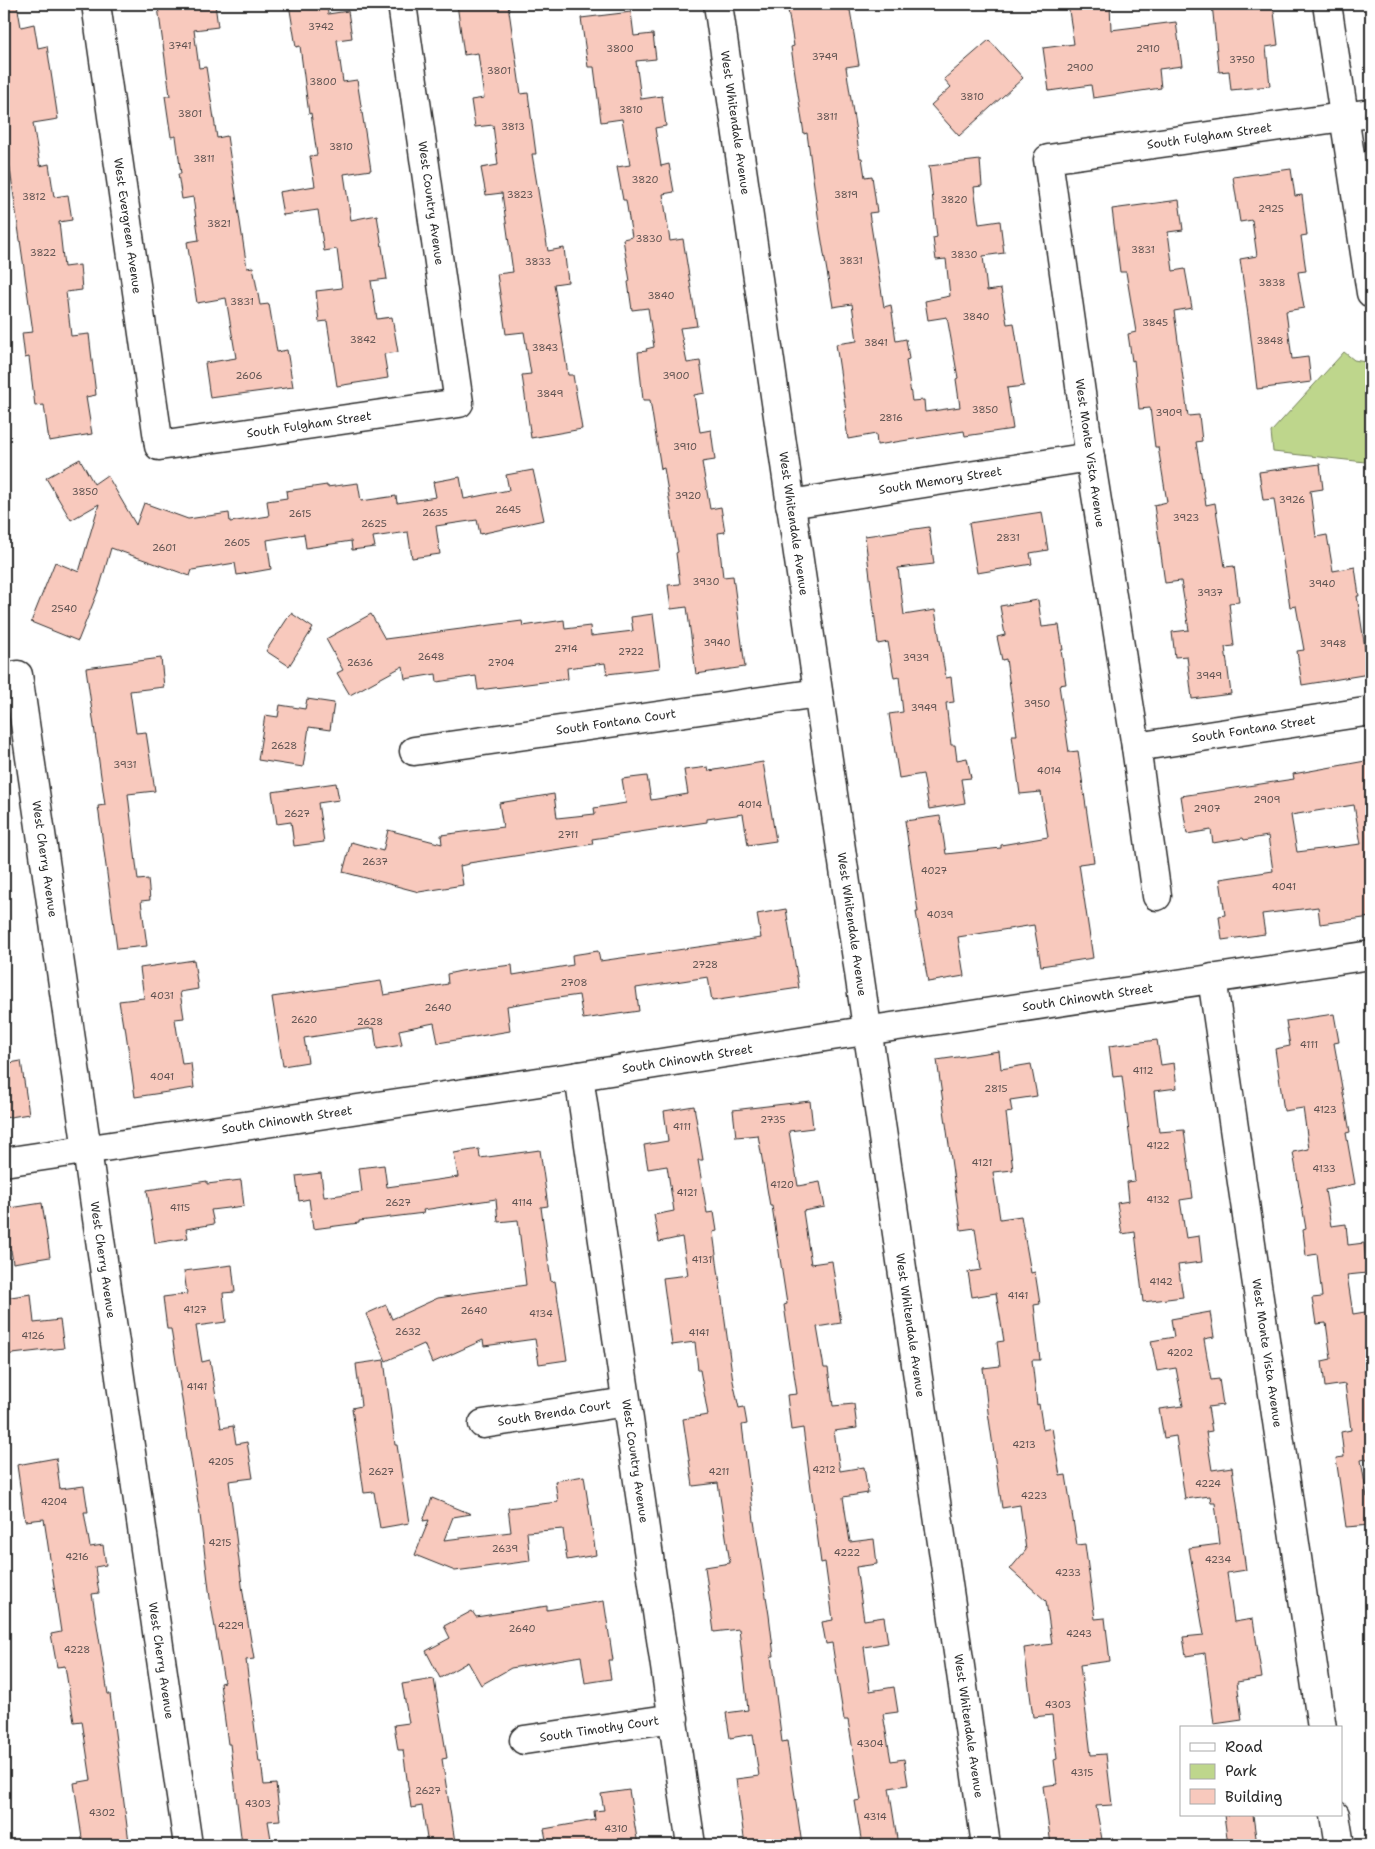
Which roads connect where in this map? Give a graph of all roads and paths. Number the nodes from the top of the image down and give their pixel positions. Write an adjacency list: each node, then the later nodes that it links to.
1 (96, 4): 10 (street, West Evergreen Avenue)
2 (402, 4): 9 (street, West Country Avenue)
3 (718, 4): 12 (street, West Whitendale Avenue)
4 (1327, 4): 6 (street)
5 (1371, 113): 6 (street, South Fulgham Street)
6 (1344, 117): 7 (street, South Fulgham Street); 8 (street)
7 (1048, 159): 11 (street, West Monte Vista Avenue)
8 (1371, 293)
9 (459, 403): 10 (street, South Fulgham Street)
10 (159, 446)
11 (1090, 457): 12 (street, South Memory Street); 16 (street, West Monte Vista Avenue)
12 (790, 504): 14 (street, West Whitendale Avenue)
13 (11, 676): 23 (street, West Cherry Avenue)
14 (818, 693): 17 (street, South Fontana Court); 21 (street, West Whitendale Avenue)
15 (1371, 711): 16 (street, South Fontana Street)
16 (1136, 748): 18 (street, West Monte Vista Avenue)
17 (414, 751)
18 (1156, 896)
19 (1371, 955): 20 (street, South Chinowth Street)
20 (1212, 978): 21 (street, South Chinowth Street); 28 (street, West Monte Vista Avenue)
21 (867, 1031): 22 (street, South Chinowth Street); 33 (street, West Whitendale Avenue)
22 (579, 1076): 23 (street, South Chinowth Street); 25 (street, West Country Avenue)
23 (87, 1149): 24 (street, South Chinowth Street); 31 (street, West Cherry Avenue)
24 (4, 1162)
25 (626, 1402): 26 (street, South Brenda Court); 27 (street, West Country Avenue)
26 (483, 1424)
27 (674, 1718): 29 (street, South Timothy Court); 32 (street, West Country Avenue)
28 (1322, 1726)
29 (524, 1740)
30 (1335, 1816): 34 (street)
31 (188, 1845)
32 (691, 1845)
33 (986, 1845)
34 (1340, 1845)

